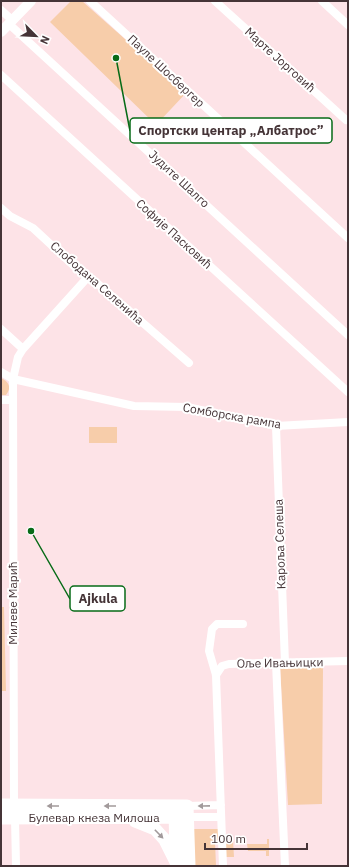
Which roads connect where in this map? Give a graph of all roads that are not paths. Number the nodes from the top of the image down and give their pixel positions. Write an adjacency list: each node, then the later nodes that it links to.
1 (31, 1): 6 (street)
2 (90, 1): 12 (street, Пауле Шосбергер)
3 (215, 1): 10 (street, Марте Јорговић)
4 (322, 1): 7 (street)
5 (1, 10): 6 (street, Јудите Шалго)
6 (10, 22): 8 (street); 15 (street, Јудите Шалго)
7 (348, 25)
8 (1, 32)
9 (1, 75): 20 (street, Софије Пасковић)
10 (346, 120)
11 (1, 208): 13 (street, Слободана Селенића)
12 (348, 238)
13 (87, 278): 16 (street, Милеве Марић); 17 (street, Слободана Селенића)
14 (1, 329): 16 (street)
15 (348, 335)
16 (23, 349): 19 (street, Милеве Марић)
17 (189, 363)
18 (1, 372): 19 (street, Сомборска рампа)
19 (13, 379): 22 (street, Милеве Марић); 24 (street, Сомборска рампа)
20 (348, 392)
21 (1, 400): 22 (street)
22 (12, 400): 31 (street, Милеве Марић)
23 (348, 422): 24 (street, Сомборска рампа)
24 (276, 426): 28 (street, Кароља Селеша)
25 (243, 624): 29 (street)
26 (348, 661): 28 (street, Оље Ивањицки)
27 (276, 663): 28 (street, Оље Ивањицки); 29 (street, Оље Ивањицки); 39 (street)
28 (285, 663)
29 (216, 675): 30 (street)
30 (221, 805): 32 (street, one-way to 32); 33 (street)
31 (10, 810): 32 (main road, Булевар кнеза Милоша, one-way to 31); 34 (main road, Булевар кнеза Милоша); 35 (main road, Булевар кнеза Милоша); 37 (street, Милеве Марић)
32 (181, 812): 33 (street); 35 (main road, Булевар кнеза Милоша); 36 (main road)
33 (221, 817): 38 (street)
34 (1, 818)
35 (128, 819): 36 (main road, one-way to 36)
36 (181, 865)
37 (16, 866)
38 (223, 866)
39 (285, 866)

